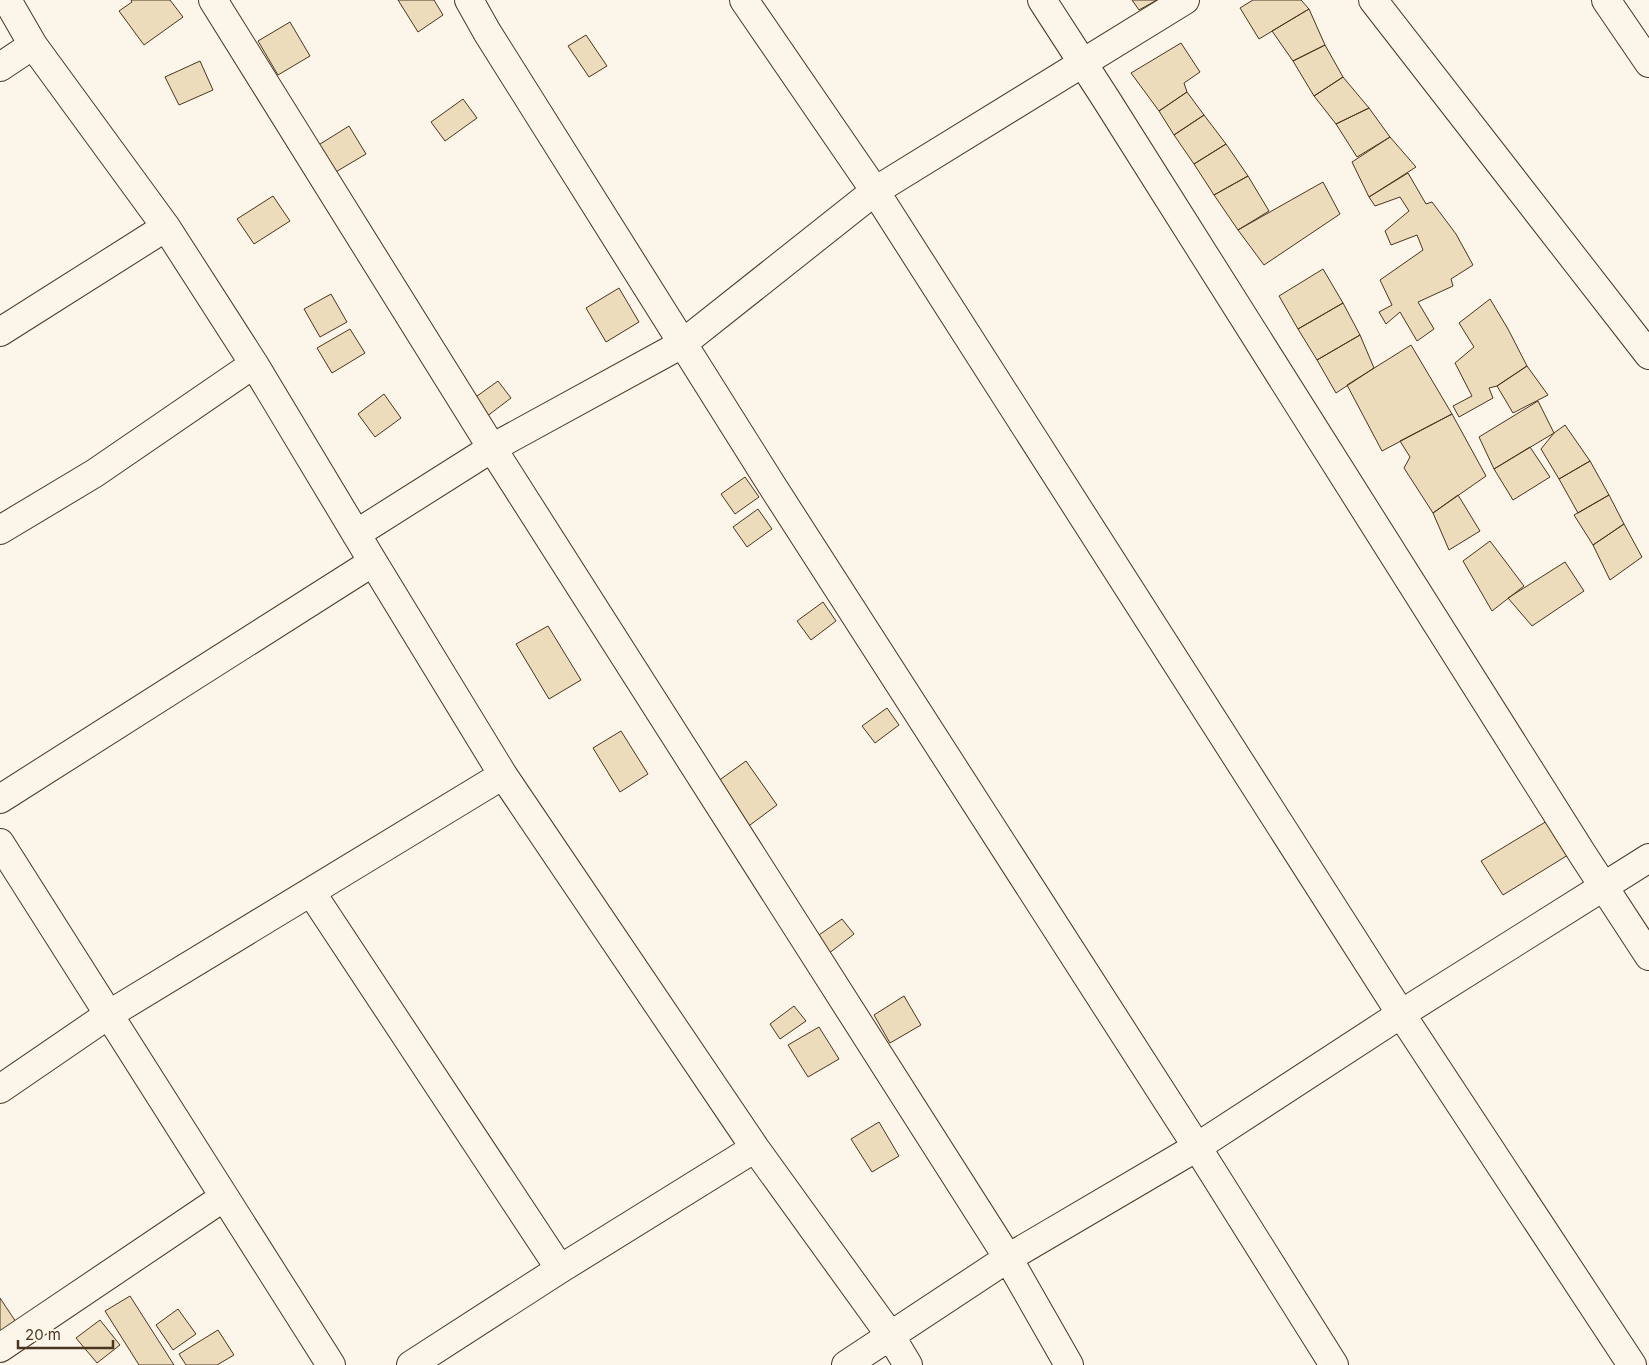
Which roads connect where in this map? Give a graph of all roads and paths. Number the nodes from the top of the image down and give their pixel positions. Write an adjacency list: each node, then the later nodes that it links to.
1 (7, 0): 9 (street)
2 (212, 0): 19 (street)
3 (469, 0): 16 (street)
4 (744, 0): 13 (street)
5 (1042, 0): 10 (street)
6 (1186, 0): 10 (street)
7 (1373, 0): 17 (street)
8 (1606, 0): 11 (street)
9 (33, 45): 12 (street); 14 (street)
10 (1083, 62): 13 (street); 27 (street)
11 (1649, 63)
12 (0, 67)
13 (875, 191): 16 (street); 30 (street)
14 (166, 228): 15 (street); 18 (street)
15 (0, 332)
16 (682, 344): 19 (street); 33 (street)
17 (1649, 355)
18 (254, 364): 20 (street); 21 (street)
19 (492, 448): 21 (street); 36 (street)
20 (0, 530)
21 (356, 534): 22 (street)
22 (373, 562): 23 (street); 24 (street)
23 (503, 775): 28 (street); 34 (street)
24 (0, 799)
25 (0, 842): 31 (street)
26 (1649, 858): 27 (street)
27 (1604, 887): 29 (street); 30 (street)
28 (311, 892): 31 (street); 37 (street)
29 (1649, 956)
30 (1401, 1014): 33 (street); 46 (street)
31 (108, 1015): 32 (street); 35 (street)
32 (0, 1089)
33 (1197, 1147): 36 (street); 45 (street)
34 (755, 1148): 37 (street); 38 (street)
35 (224, 1197): 39 (street); 40 (street)
36 (1008, 1258): 38 (street); 44 (street)
37 (560, 1270): 41 (street)
38 (890, 1335): 42 (street); 43 (street)
39 (0, 1348)
40 (331, 1365)
41 (411, 1365)
42 (846, 1365)
43 (908, 1365)
44 (1069, 1365)
45 (1334, 1365)
46 (1632, 1365)

